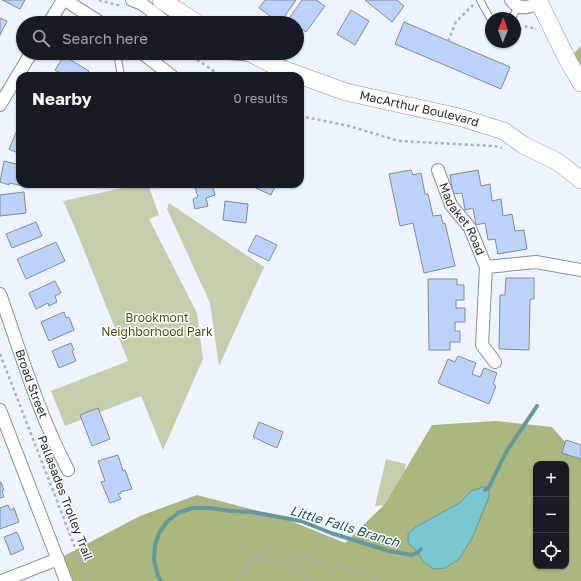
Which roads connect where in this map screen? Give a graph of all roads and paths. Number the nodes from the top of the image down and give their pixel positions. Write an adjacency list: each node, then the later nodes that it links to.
1 (64, 0): 8 (street); 9 (street)
2 (132, 0): 10 (street)
3 (161, 0): 11 (main road)
4 (478, 0): 7 (lane); 14 (path)
5 (538, 1): 6 (street); 27 (main road)
6 (514, 3)
7 (486, 12)
8 (54, 16)
9 (90, 16)
10 (158, 16)
11 (186, 16)
12 (521, 28): 13 (path)
13 (536, 29)
14 (448, 41)
15 (28, 60): 20 (street)
16 (118, 60): 21 (lane)
17 (151, 60): 22 (street)
18 (197, 60): 23 (path)
19 (264, 60): 24 (main road, MacArthur Boulevard)
20 (21, 72)
21 (120, 72)
22 (167, 72)
23 (215, 72)
24 (291, 72)
25 (304, 77): 32 (main road, MacArthur Boulevard)
26 (16, 80): 28 (street)
27 (581, 83)
28 (0, 106)
29 (304, 117): 30 (path)
30 (506, 150)
31 (438, 170): 33 (street, Madaket Road)
32 (581, 180)
33 (486, 268): 34 (street, Madaket Road); 37 (street, Madaket Road)
34 (581, 270)
35 (0, 294): 39 (street, Broad Street)
36 (0, 354): 44 (path, Pallasades Trolley Trail)
37 (495, 362)
38 (0, 410): 40 (street)
39 (68, 470)
40 (58, 559): 42 (street); 43 (street)
41 (246, 568): 45 (path); 46 (path); 47 (path)
42 (2, 581)
43 (66, 581)
44 (88, 581)
45 (238, 581)
46 (313, 581)
47 (380, 581)

